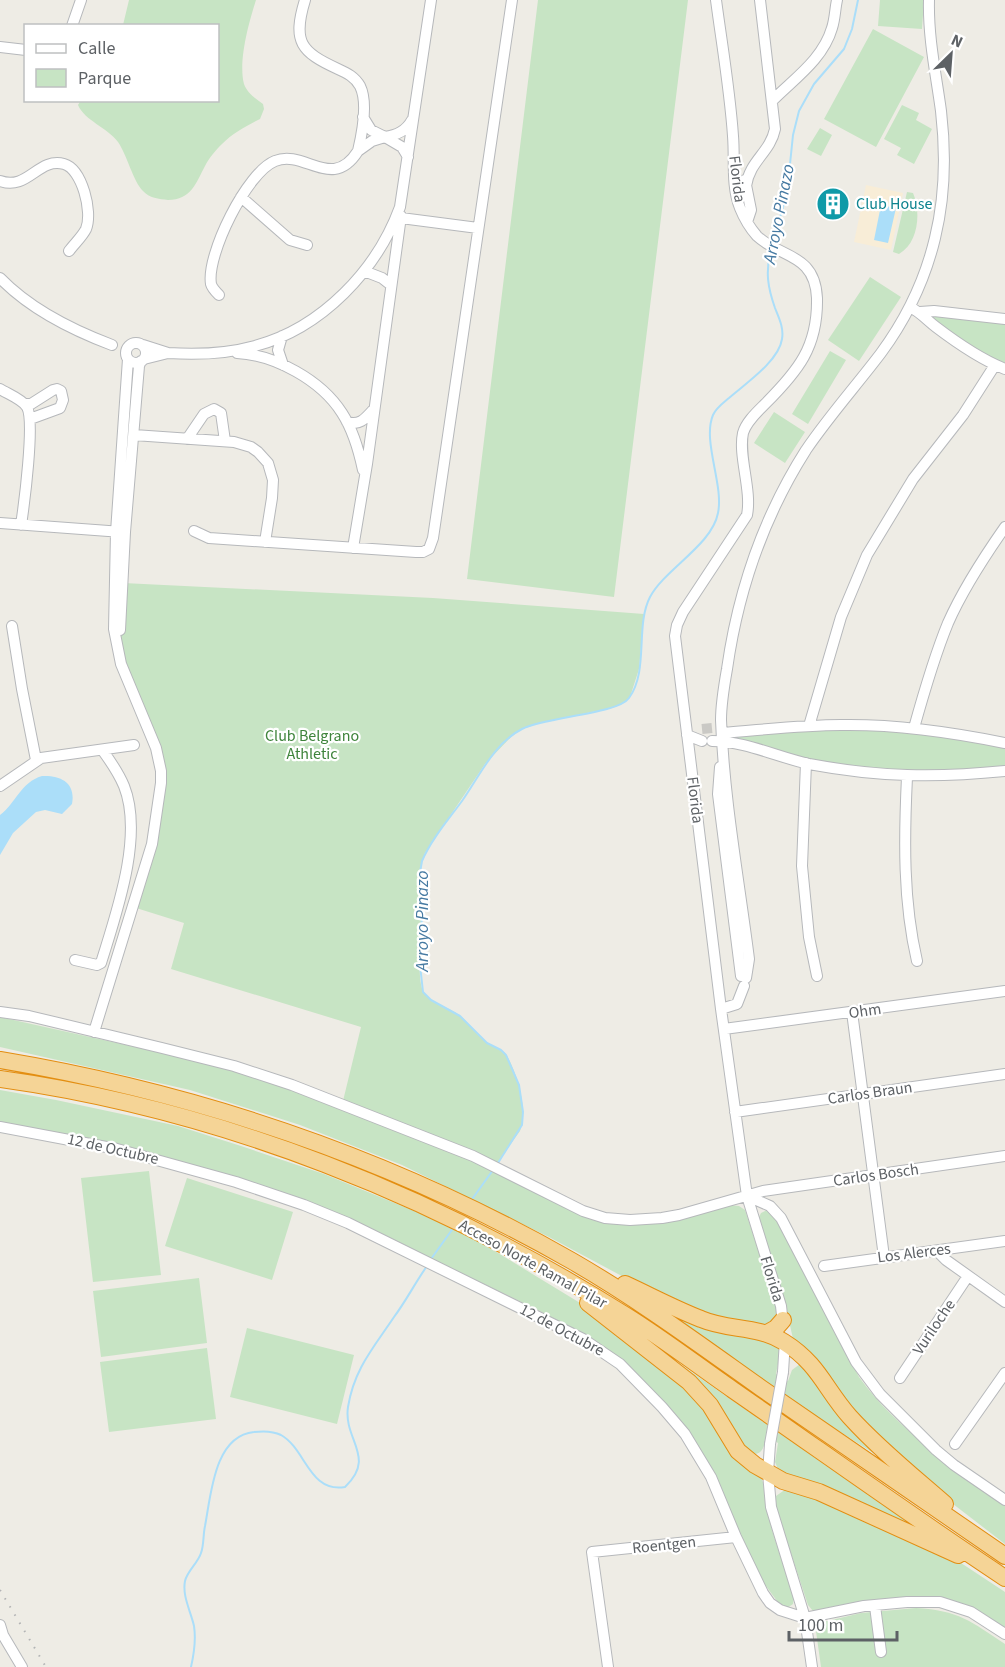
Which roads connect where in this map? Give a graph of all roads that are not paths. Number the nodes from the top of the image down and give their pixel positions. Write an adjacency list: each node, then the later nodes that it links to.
1 (81, 0): 9 (street)
2 (305, 0): 13 (street)
3 (431, 0): 14 (street)
4 (512, 0): 22 (street)
5 (716, 0): 21 (street, Florida)
6 (760, 0): 12 (street)
7 (837, 0): 12 (street)
8 (929, 0): 29 (street)
9 (73, 24)
10 (0, 47): 11 (street)
11 (24, 50)
12 (773, 100): 21 (street)
13 (363, 117): 15 (street); 16 (street)
14 (414, 117): 15 (street); 17 (street)
15 (385, 137): 16 (street); 17 (street)
16 (358, 151): 19 (street)
17 (408, 157): 20 (street)
18 (0, 181): 24 (street)
19 (241, 197): 23 (street); 28 (street)
20 (399, 215): 22 (street); 25 (street); 27 (street)
21 (747, 222): 57 (street, Florida)
22 (478, 228): 53 (street)
23 (306, 245)
24 (69, 251)
25 (364, 271): 27 (street); 31 (street)
26 (0, 278): 32 (street)
27 (392, 285): 40 (street)
28 (219, 295)
29 (915, 309): 30 (street); 37 (street); 58 (street)
30 (1005, 320)
31 (282, 336): 33 (street); 36 (street)
32 (132, 350): 34 (street); 35 (street); 35 (street); 51 (street)
33 (224, 353): 34 (street); 36 (street)
34 (168, 354): 35 (street)
35 (143, 360): 43 (street)
36 (283, 365): 42 (street)
37 (1000, 367): 55 (street)
38 (0, 389): 39 (street)
39 (25, 404): 41 (street); 41 (street)
40 (373, 410): 42 (street); 46 (street)
41 (30, 419): 48 (street)
42 (347, 422): 46 (street)
43 (134, 435): 44 (street); 51 (street)
44 (187, 439): 45 (street); 45 (street)
45 (225, 441): 52 (street)
46 (364, 477): 53 (street)
47 (0, 523): 48 (street)
48 (21, 525): 51 (street)
49 (1005, 527): 56 (street)
50 (194, 531): 52 (street)
51 (120, 532): 75 (street)
52 (265, 542): 53 (street)
53 (353, 548)
54 (12, 626): 62 (street)
55 (809, 726): 56 (street); 58 (street)
56 (914, 728): 59 (street)
57 (687, 735): 58 (street); 71 (street, Florida)
58 (715, 736): 63 (street); 71 (street)
59 (1005, 743)
60 (134, 745): 61 (street)
61 (103, 751): 62 (street); 67 (street)
62 (36, 760): 66 (street)
63 (806, 763): 65 (street); 69 (street)
64 (1005, 771): 65 (street)
65 (907, 777): 68 (street)
66 (0, 786)
67 (75, 960)
68 (917, 961)
69 (817, 976)
70 (1005, 991): 73 (street, Ohm)
71 (725, 1008): 74 (street, Florida)
72 (0, 1012): 75 (street)
73 (852, 1012): 74 (street, Ohm); 81 (street)
74 (724, 1029): 82 (street, Florida)
75 (94, 1032): 86 (street)
76 (0, 1054): 78 (highway)
77 (0, 1060): 78 (highway, Acceso Norte Ramal Pilar)
78 (45, 1068): 90 (highway, Acceso Norte Ramal Pilar)
79 (1005, 1074): 81 (street, Carlos Braun)
80 (0, 1080): 91 (highway, Acceso Norte Ramal Pilar)
81 (863, 1094): 82 (street, Carlos Braun); 85 (street)
82 (735, 1112): 86 (street, Florida)
83 (0, 1127): 103 (street, 12 de Octubre)
84 (1005, 1156): 85 (street, Carlos Bosch)
85 (873, 1176): 86 (street, Carlos Bosch); 89 (street)
86 (747, 1196): 95 (street, Florida); 102 (street)
87 (1005, 1241): 88 (street, Los Alerces)
88 (937, 1251): 89 (street, Los Alerces); 93 (street)
89 (884, 1257): 92 (street, Los Alerces)
90 (571, 1260): 96 (highway); 104 (highway, Acceso Norte Ramal Pilar)
91 (541, 1266): 101 (highway); 105 (highway, Acceso Norte Ramal Pilar)
92 (824, 1266)
93 (968, 1276): 94 (street); 99 (street, Vuriloche)
94 (1005, 1302)
95 (783, 1320): 96 (highway); 97 (street, Florida)
96 (767, 1333): 97 (highway)
97 (785, 1343): 101 (street, Florida, bridge); 104 (highway)
98 (1005, 1373): 100 (street)
99 (900, 1378)
100 (955, 1444)
101 (768, 1473): 105 (highway); 107 (street, Florida)
102 (1005, 1500)
103 (736, 1537): 107 (street, 12 de Octubre); 112 (street, Roentgen)
104 (1005, 1556)
105 (1002, 1576)
106 (875, 1606): 107 (street); 109 (street); 110 (street)
107 (806, 1618): 113 (street, Florida)
108 (0, 1629): 111 (street)
109 (1005, 1634)
110 (881, 1652)
111 (22, 1667)
112 (608, 1667)
113 (812, 1667)

